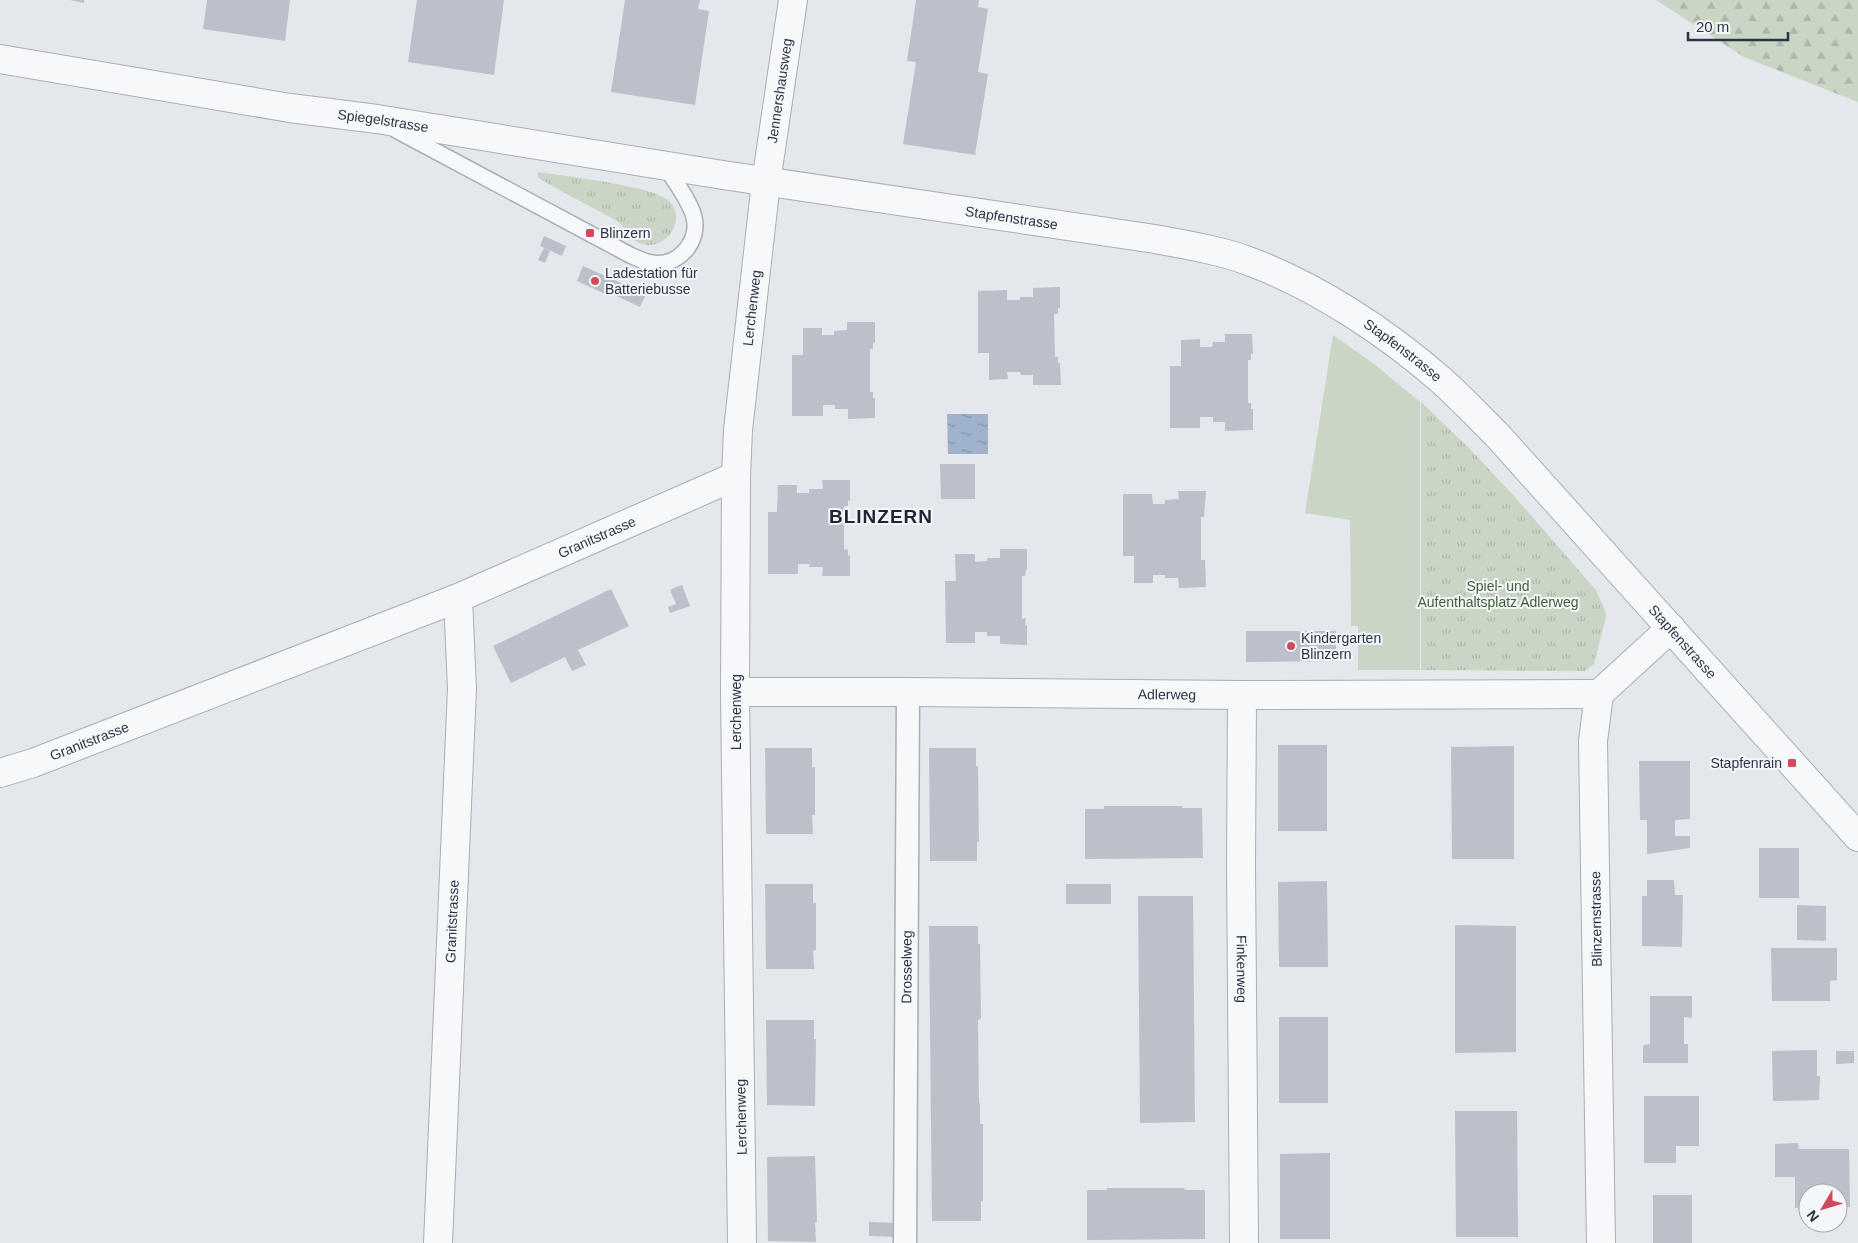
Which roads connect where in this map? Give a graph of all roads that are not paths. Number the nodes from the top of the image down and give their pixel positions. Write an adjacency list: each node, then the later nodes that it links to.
1 (793, 0): 5 (street, Jennershausweg)
2 (0, 59): 3 (street, Spiegelstrasse)
3 (377, 120): 4 (street, Spiegelstrasse); 4 (lane)
4 (665, 166): 5 (street, Spiegelstrasse)
5 (766, 182): 6 (street, Lerchenweg); 8 (street, Stapfenstrasse)
6 (736, 476): 7 (street, Granitstrasse); 9 (street, Lerchenweg)
7 (458, 598): 13 (street, Granitstrasse); 15 (street, Granitstrasse)
8 (1671, 628): 11 (street); 14 (street, Stapfenstrasse)
9 (736, 692): 10 (street, Adlerweg); 16 (street, Lerchenweg)
10 (908, 692): 12 (street, Adlerweg); 17 (street, Drosselweg)
11 (1599, 694): 12 (street, Adlerweg); 19 (street, Blinzernstrasse)
12 (1242, 695): 18 (street, Finkenweg)
13 (0, 773)
14 (1858, 837)
15 (438, 1243)
16 (742, 1243)
17 (905, 1243)
18 (1244, 1243)
19 (1601, 1243)

